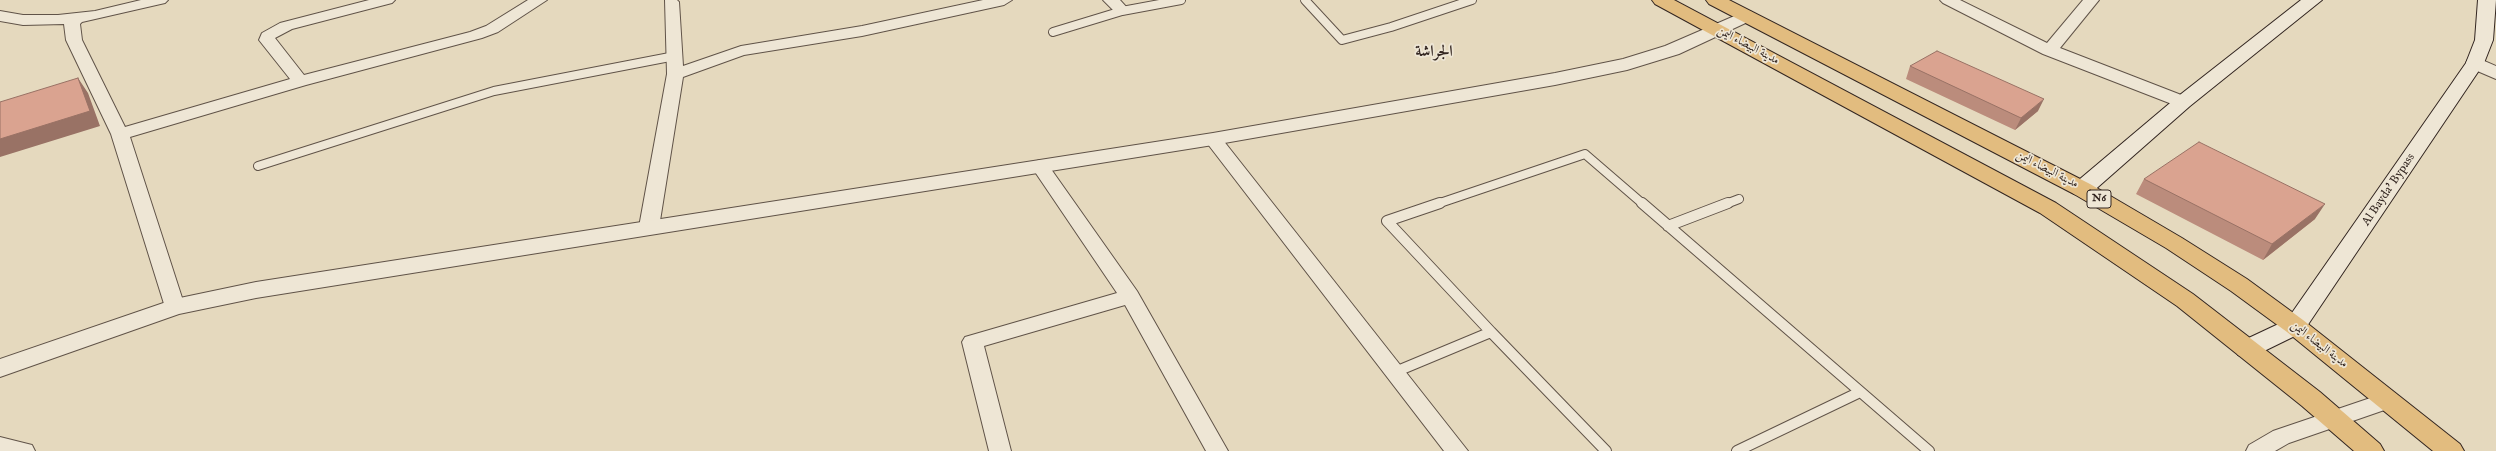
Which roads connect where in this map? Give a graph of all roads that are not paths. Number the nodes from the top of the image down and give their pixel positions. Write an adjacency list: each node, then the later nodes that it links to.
1 (160, 0): 19 (street)
2 (387, 0): 27 (street)
3 (539, 0): 27 (street)
4 (1004, 0): 26 (street)
5 (1111, 0): 16 (street)
6 (1181, 0): 16 (lane)
7 (1305, 0): 8 (lane)
8 (1472, 0)
9 (1661, 0): 20 (main road, مدينة البيضاء اليمن)
10 (1715, 0): 18 (main road, مدينة البيضاء اليمن / N6)
11 (1948, 0): 22 (street)
12 (2091, 0): 22 (street)
13 (2313, 0): 28 (street)
14 (2487, 0): 24 (street, Al Bayda' Bypass)
15 (671, 2): 23 (street)
16 (1122, 12): 21 (lane)
17 (0, 16): 19 (street)
18 (1746, 16): 20 (street); 33 (main road, مدينة البيضاء اليمن / N6)
19 (78, 18): 29 (street)
20 (1718, 30): 30 (street); 41 (main road, مدينة البيضاء اليمن)
21 (1053, 32)
22 (2049, 50): 28 (street)
23 (675, 56): 26 (street); 31 (lane)
24 (2475, 63): 25 (street); 39 (street, Al Bayda' Bypass)
25 (2496, 73)
26 (675, 74): 36 (street)
27 (300, 81): 29 (street)
28 (2183, 102): 33 (street)
29 (120, 134): 38 (street)
30 (1213, 138): 32 (street); 43 (street)
31 (258, 166)
32 (1040, 166): 36 (street); 37 (street)
33 (2082, 189): 39 (main road, مدينة البيضاء اليمن / N6)
34 (1739, 199): 35 (lane)
35 (1668, 226): 40 (lane); 44 (lane)
36 (649, 227): 38 (street)
37 (1130, 296): 49 (street); 50 (street)
38 (175, 307): 42 (street)
39 (2295, 326): 41 (street); 45 (main road, مدينة البيضاء اليمن / N6)
40 (1491, 332): 43 (lane); 52 (lane)
41 (2247, 349): 46 (main road, مدينة البيضاء اليمن)
42 (0, 368)
43 (1395, 372): 51 (street)
44 (1860, 392): 53 (lane); 54 (lane)
45 (2388, 400): 46 (street); 57 (main road, مدينة البيضاء اليمن / N6)
46 (2332, 418): 55 (street); 56 (main road, مدينة البيضاء اليمن)
47 (0, 446): 48 (street)
48 (24, 451)
49 (1000, 451)
50 (1217, 451)
51 (1457, 451)
52 (1606, 451)
53 (1737, 451)
54 (1929, 451)
55 (2256, 451)
56 (2372, 451)
57 (2451, 451)

